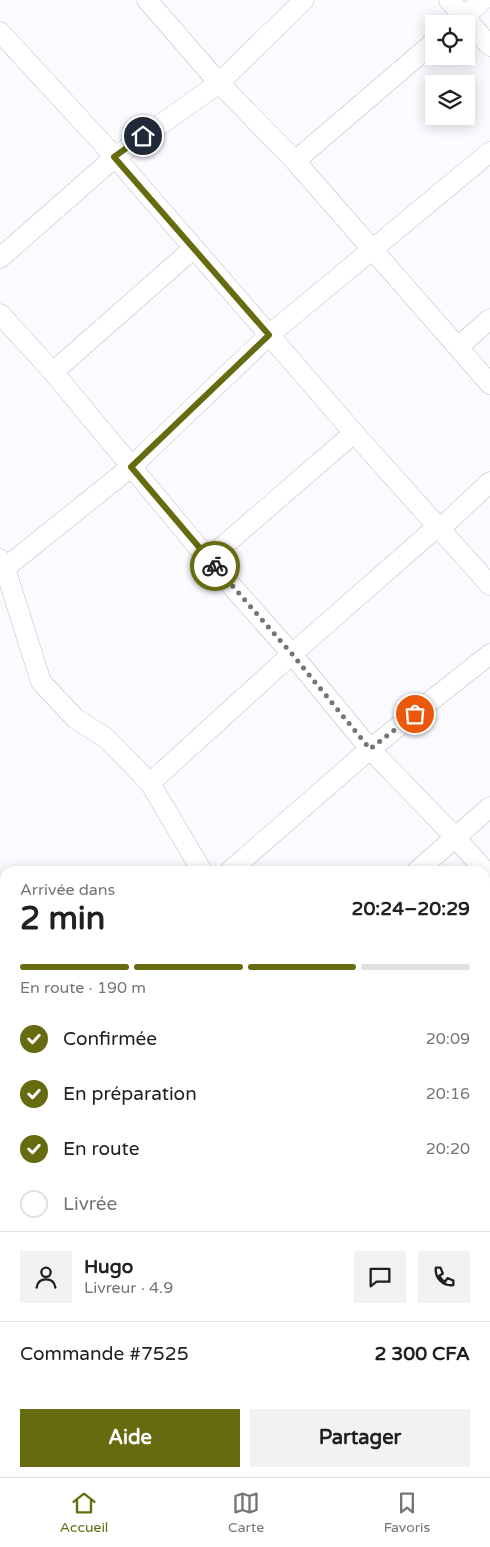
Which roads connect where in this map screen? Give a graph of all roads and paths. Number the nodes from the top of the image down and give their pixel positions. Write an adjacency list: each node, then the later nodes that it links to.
1 (147, 0): 11 (street)
2 (303, 0): 11 (street)
3 (450, 0): 5 (street)
4 (483, 0): 6 (street)
5 (458, 15)
6 (466, 15)
7 (0, 32): 13 (street)
8 (475, 33): 9 (street)
9 (490, 46)
10 (425, 50): 14 (street)
11 (219, 83): 13 (street); 14 (street)
12 (490, 152): 16 (street)
13 (114, 157): 15 (street); 17 (street)
14 (295, 161): 16 (street)
15 (194, 248): 20 (street); 22 (street)
16 (372, 249): 20 (street); 21 (street)
17 (0, 258)
18 (0, 314): 22 (street)
19 (490, 319): 21 (street)
20 (269, 335): 24 (street); 25 (street)
21 (458, 347): 23 (street)
22 (53, 372): 25 (street)
23 (490, 384)
24 (354, 433): 27 (street); 28 (street)
25 (131, 467): 28 (street); 29 (street)
26 (490, 482): 27 (street)
27 (439, 527): 30 (street); 31 (street)
28 (208, 559): 31 (street)
29 (3, 563): 34 (street)
30 (490, 585)
31 (292, 654): 33 (street); 34 (street)
32 (490, 654): 33 (street)
33 (370, 749): 36 (street); 38 (street)
34 (150, 783): 37 (street)
35 (490, 807): 36 (street)
36 (455, 837): 39 (street); 40 (street)
37 (199, 866)
38 (236, 866)
39 (423, 866)
40 (481, 866)

